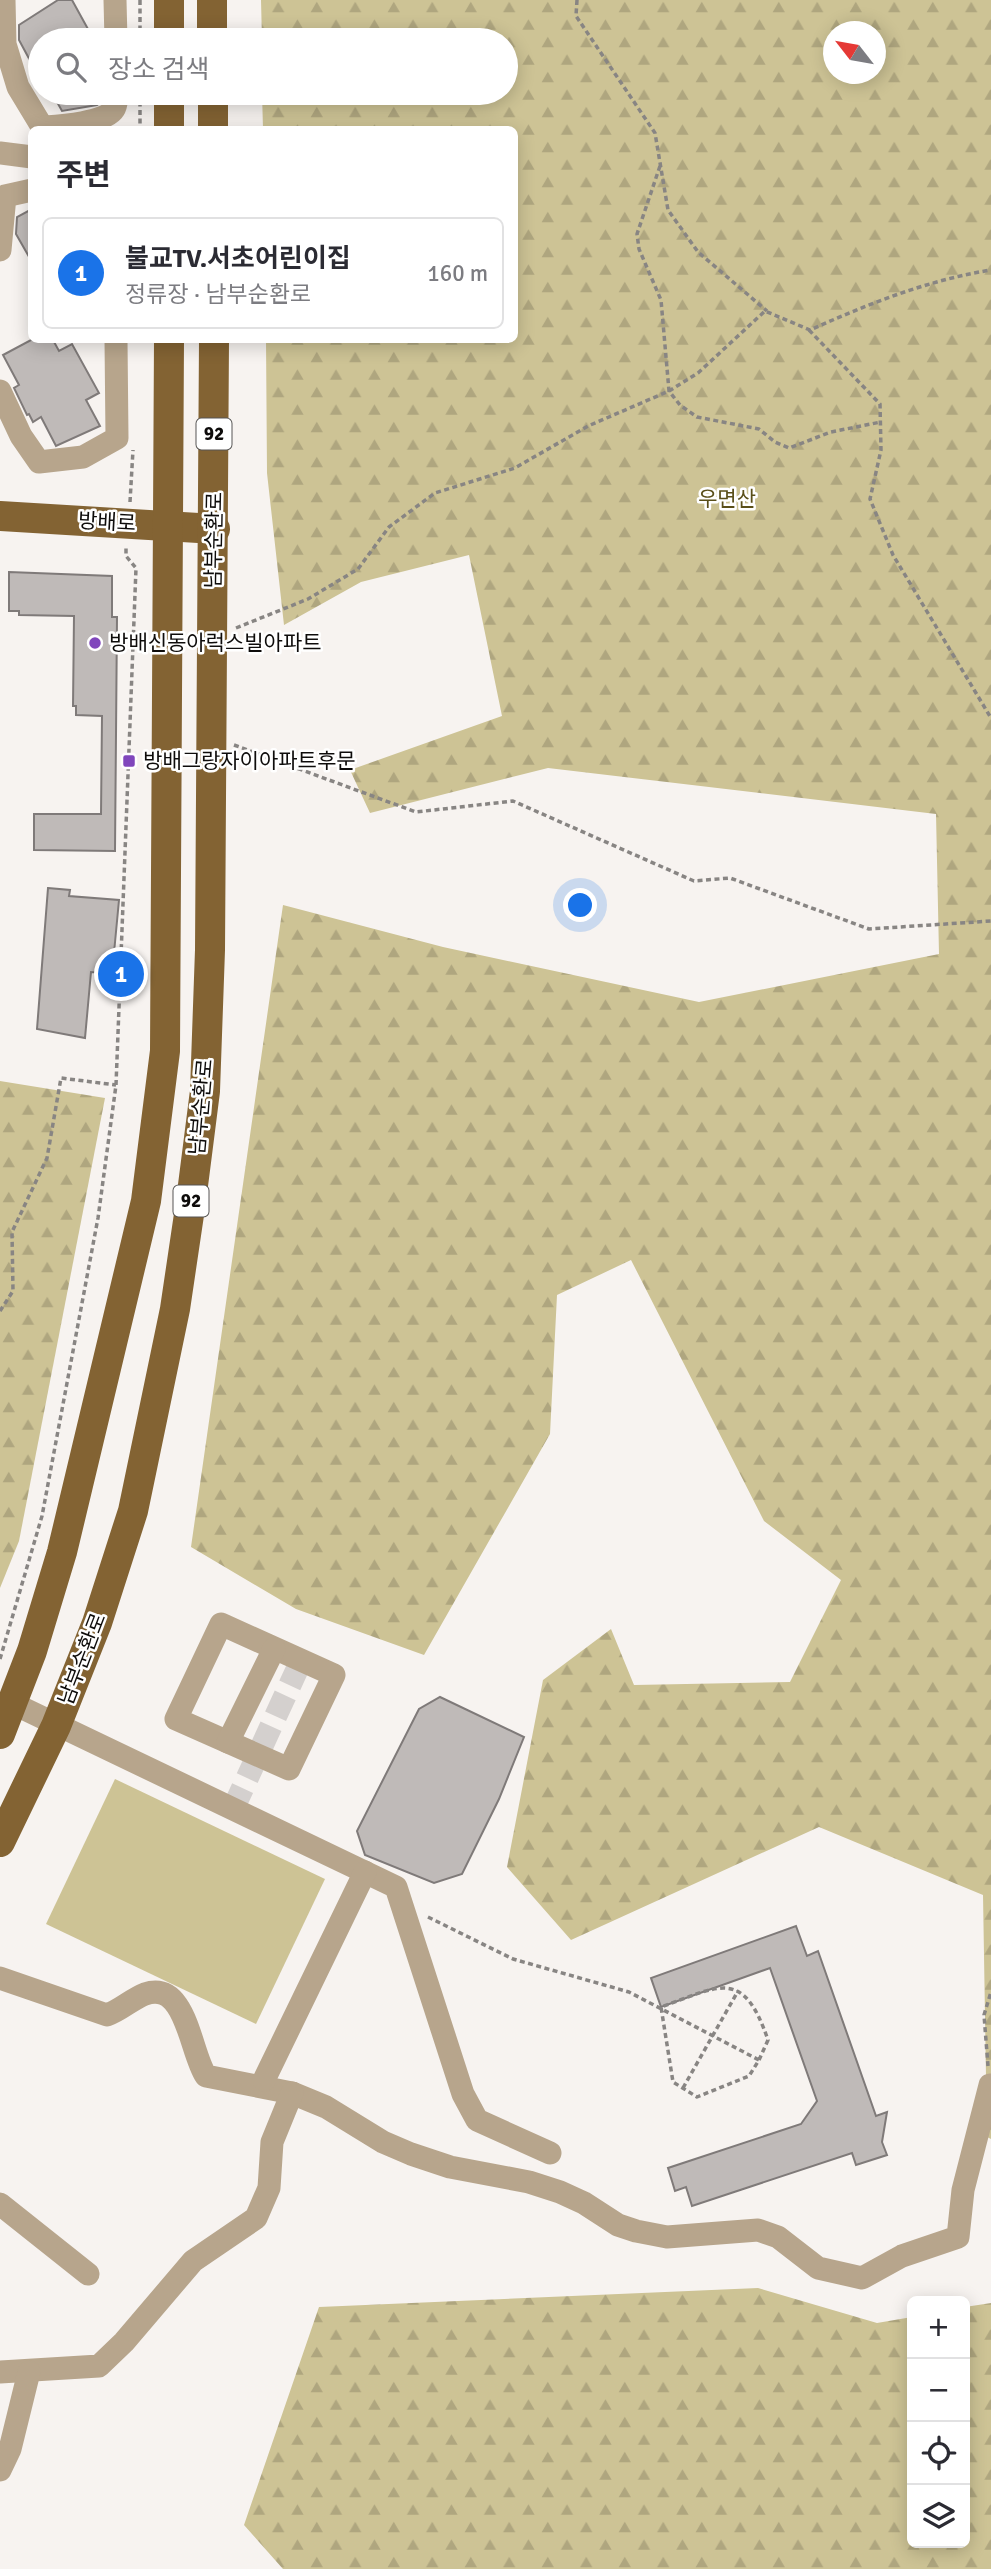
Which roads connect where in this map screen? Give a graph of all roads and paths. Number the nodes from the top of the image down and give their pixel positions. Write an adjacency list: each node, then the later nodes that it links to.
1 (4, 0): 11 (street)
2 (115, 0): 7 (street)
3 (140, 0): 8 (path)
4 (169, 0): 9 (main road)
5 (212, 0): 10 (main road)
6 (577, 0): 24 (path)
7 (116, 28)
8 (140, 28)
9 (169, 28)
10 (212, 28)
11 (28, 99)
12 (31, 105): 17 (street)
13 (116, 105): 18 (street)
14 (140, 105): 19 (path)
15 (169, 105): 20 (main road)
16 (212, 105): 21 (main road)
17 (43, 126)
18 (61, 126)
19 (140, 126)
20 (169, 126)
21 (213, 126)
22 (0, 153): 23 (street)
23 (28, 156)
24 (661, 164): 28 (path); 34 (path)
25 (28, 191): 26 (street)
26 (0, 250)
27 (991, 270): 29 (path)
28 (765, 311): 29 (path); 34 (path)
29 (810, 330): 35 (path)
30 (116, 343): 33 (street)
31 (169, 343): 37 (main road, 남부순환로 / 92)
32 (214, 343): 38 (main road, 남부순환로 / 92)
33 (0, 391)
34 (669, 391): 35 (path); 40 (path)
35 (881, 422): 41 (path)
36 (0, 516): 37 (main road, 방배로)
37 (169, 526): 38 (main road, 방배로); 48 (main road, 남부순환로 / 92)
38 (215, 529): 40 (main road, 남부순환로 / 92)
39 (126, 556): 44 (path)
40 (214, 634): 42 (main road, 남부순환로 / 92)
41 (991, 718)
42 (213, 737): 43 (path); 49 (main road, 남부순환로 / 92)
43 (991, 920)
44 (116, 1085): 45 (path); 47 (path)
45 (0, 1311)
46 (274, 1649): 51 (street); 51 (street); 51 (street)
47 (0, 1659)
48 (14, 1704): 49 (street); 50 (main road, 남부순환로 / 92)
49 (56, 1726): 52 (main road, 남부순환로 / 92); 53 (street)
50 (0, 1734)
51 (228, 1742)
52 (0, 1842)
53 (365, 1872): 54 (street); 61 (street)
54 (401, 1904): 58 (path); 65 (street)
55 (0, 1978): 64 (street)
56 (738, 1991): 58 (path); 59 (path); 60 (path)
57 (991, 1992): 62 (path)
58 (661, 2007): 59 (path); 63 (path)
59 (713, 2034): 60 (path); 63 (path)
60 (759, 2060): 63 (path)
61 (264, 2080)
62 (989, 2085): 64 (street)
63 (683, 2088)
64 (292, 2093): 69 (street)
65 (550, 2153)
66 (0, 2204): 67 (street)
67 (88, 2274)
68 (0, 2372): 69 (street)
69 (29, 2372): 70 (street)
70 (0, 2470)

